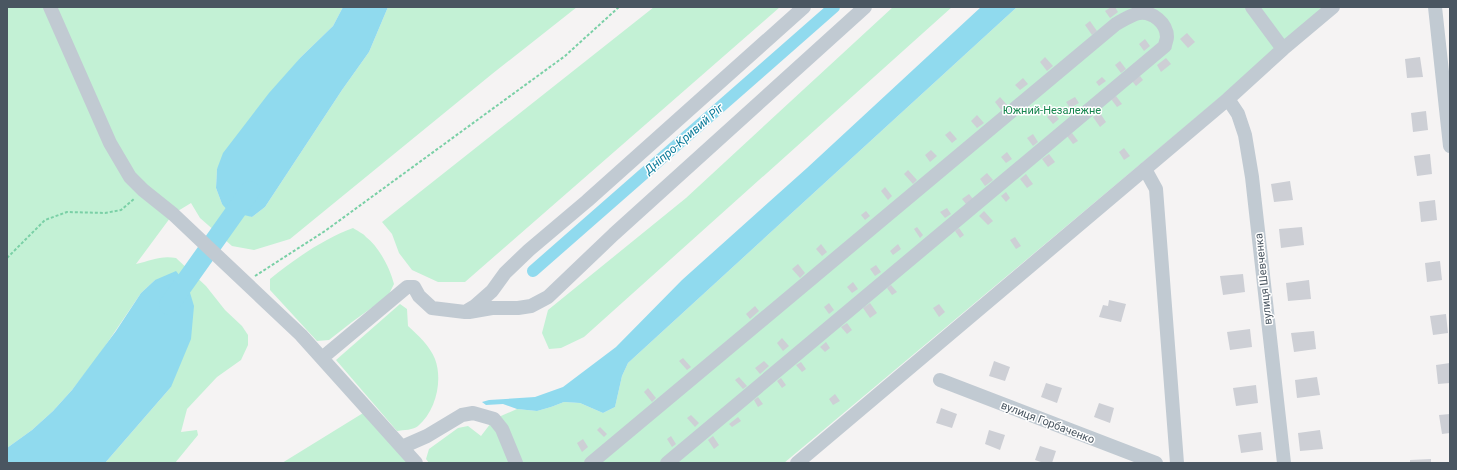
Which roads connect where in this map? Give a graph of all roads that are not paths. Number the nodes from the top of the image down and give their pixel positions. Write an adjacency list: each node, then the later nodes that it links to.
1 (50, 7): 12 (street)
2 (804, 7): 11 (street)
3 (865, 7): 11 (street)
4 (1252, 7): 7 (street)
5 (1334, 7): 7 (street)
6 (1435, 7): 9 (street)
7 (1283, 49): 8 (street)
8 (1228, 99): 10 (street); 22 (street, вулиця Шевченка)
9 (1450, 146)
10 (1145, 169): 19 (street); 21 (street)
11 (465, 312): 12 (street)
12 (322, 358): 14 (street)
13 (940, 380): 20 (street, вулиця Горбаченко)
14 (402, 447): 15 (street); 16 (street)
15 (416, 463)
16 (516, 463)
17 (591, 463): 18 (street)
18 (667, 463)
19 (797, 463)
20 (1156, 463)
21 (1177, 463)
22 (1284, 463)

